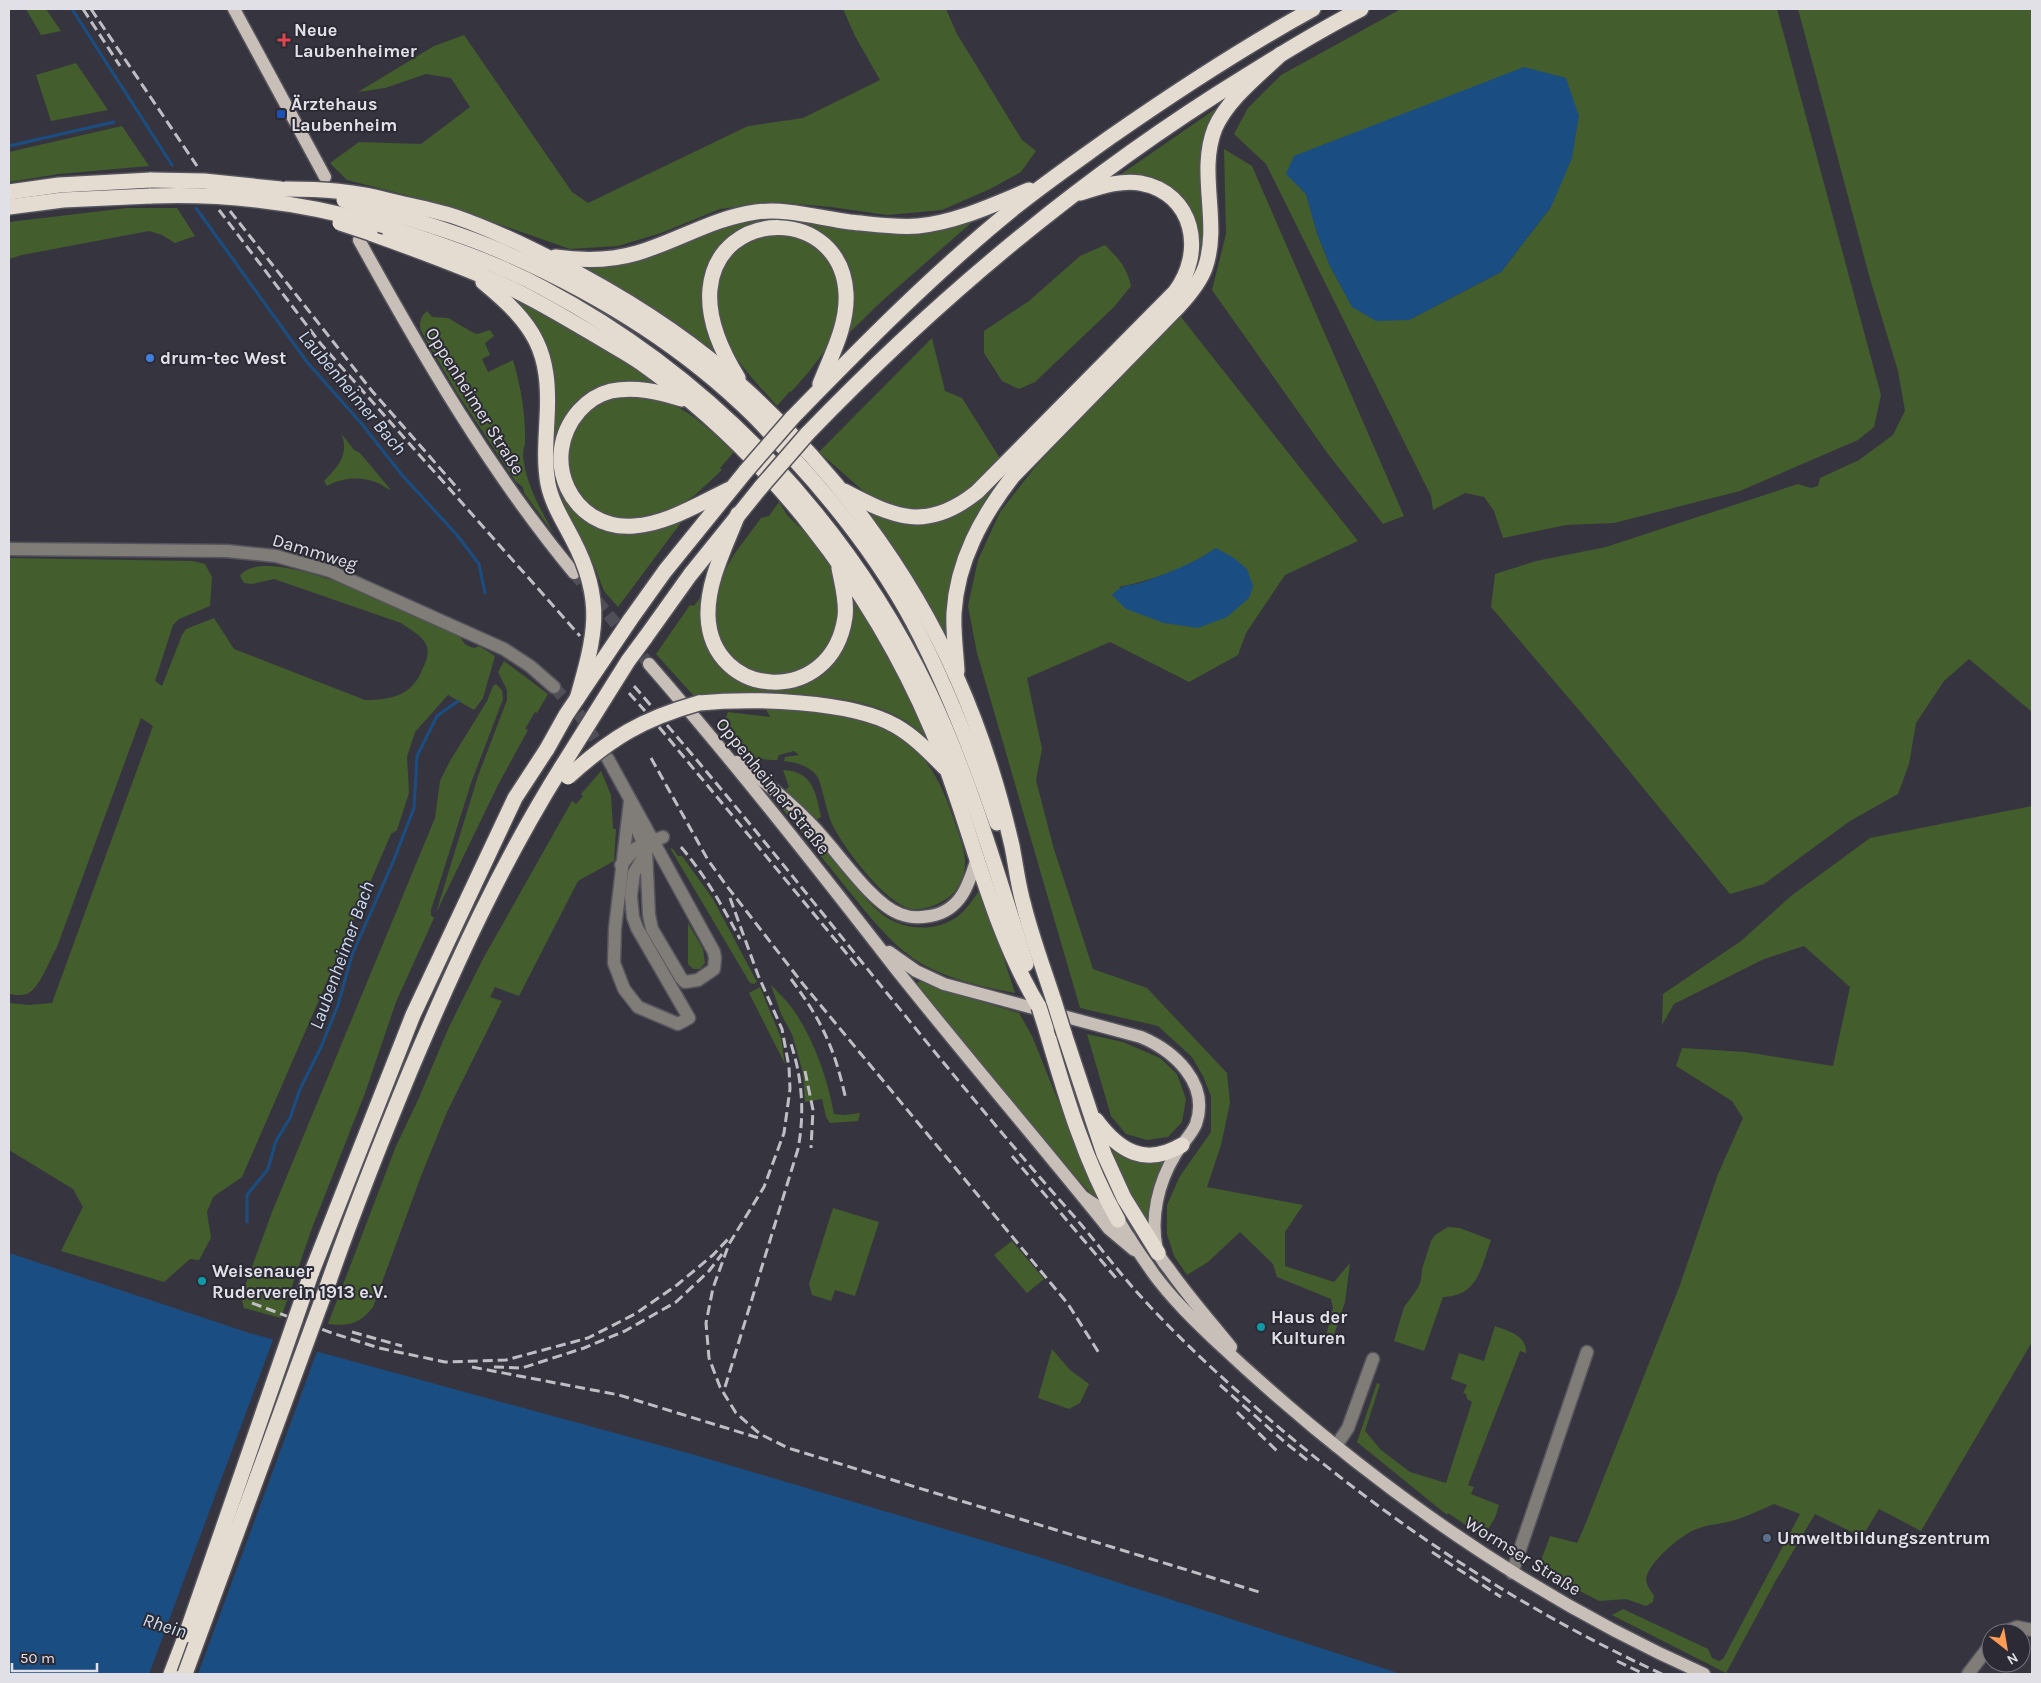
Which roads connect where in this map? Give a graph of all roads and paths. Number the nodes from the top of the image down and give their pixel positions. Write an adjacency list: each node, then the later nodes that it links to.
1 (234, 9): 5 (main road)
2 (1313, 9): 6 (highway)
3 (1361, 9): 4 (highway)
4 (1281, 54): 8 (highway); 24 (highway)
5 (324, 176)
6 (1044, 184): 12 (highway); 15 (highway)
7 (9, 192): 10 (highway, bridge)
8 (1069, 197): 17 (highway); 19 (highway, bridge)
9 (9, 208): 10 (highway, bridge)
10 (387, 219): 12 (highway); 13 (highway); 35 (highway); 37 (highway)
11 (359, 240): 22 (main road, Oppenheimer Straße)
12 (548, 257): 14 (highway)
13 (470, 271): 16 (highway); 26 (highway, bridge)
14 (744, 388): 15 (highway); 17 (highway)
15 (818, 391): 18 (highway, bridge)
16 (690, 401): 18 (highway); 21 (highway)
17 (839, 488): 24 (highway)
18 (730, 489): 26 (highway, bridge)
19 (738, 514): 21 (highway); 30 (highway, bridge)
20 (9, 549): 25 (street, Dammweg)
21 (838, 564): 29 (highway)
22 (574, 573)
23 (649, 664): 27 (main road, Oppenheimer Straße)
24 (957, 677): 35 (highway)
25 (554, 687)
26 (576, 698): 50 (highway, bridge)
27 (724, 752): 33 (main road); 36 (main road, Oppenheimer Straße)
28 (608, 759): 31 (street)
29 (948, 770): 30 (highway, bridge); 33 (highway)
30 (564, 772): 51 (highway, bridge)
31 (630, 801): 32 (street); 32 (street); 34 (street)
32 (651, 843): 32 (street); 34 (street); 34 (street)
33 (977, 858): 37 (highway)
34 (621, 865)
35 (1020, 890): 38 (highway, bridge)
36 (869, 932): 39 (main road); 40 (main road)
37 (1036, 1000): 41 (highway, bridge)
38 (1088, 1109): 39 (highway); 42 (highway)
39 (1182, 1145): 42 (main road)
40 (1085, 1198): 41 (main road); 43 (main road)
41 (1118, 1220): 43 (main road)
42 (1158, 1253): 46 (main road)
43 (1140, 1255): 46 (main road)
44 (1587, 1352): 48 (street)
45 (1372, 1359): 47 (street)
46 (1253, 1374): 47 (main road, Wormser Straße)
47 (1336, 1446): 48 (main road, Wormser Straße)
48 (1512, 1573): 52 (main road, Wormser Straße)
49 (1981, 1657): 53 (street)
50 (171, 1674)
51 (185, 1674)
52 (1704, 1674)
53 (1968, 1674)

